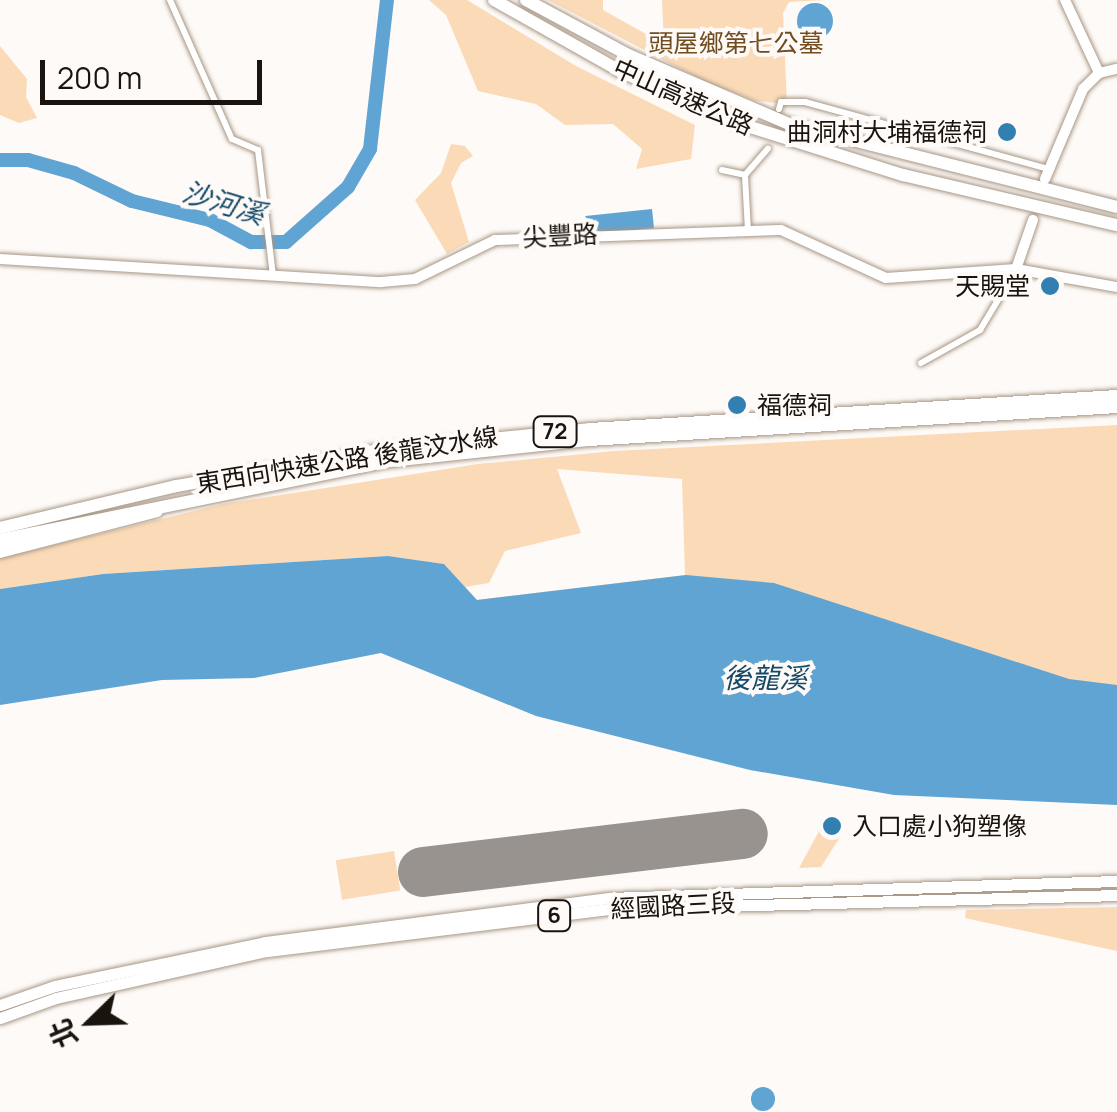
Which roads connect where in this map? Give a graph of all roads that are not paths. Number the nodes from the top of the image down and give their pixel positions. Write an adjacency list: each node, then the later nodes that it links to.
1 (170, 0): 18 (street)
2 (494, 0): 14 (highway, 中山高速公路)
3 (526, 0): 12 (highway, 中山高速公路)
4 (1066, 0): 6 (street)
5 (1117, 69): 6 (street)
6 (1099, 72): 10 (street)
7 (779, 109): 10 (street)
8 (768, 149): 11 (street)
9 (722, 170): 11 (street)
10 (1047, 174)
11 (745, 175): 15 (street)
12 (1117, 207)
13 (1033, 220): 17 (street)
14 (1117, 225)
15 (748, 232): 17 (street, 尖豐路); 18 (street, 尖豐路)
16 (0, 259): 18 (street, 尖豐路)
17 (1016, 269): 19 (street, 尖豐路); 20 (street)
18 (273, 276)
19 (1117, 286)
20 (922, 362)
21 (1117, 396): 24 (highway, 東西向快速公路 後龍汶水線 / 72)
22 (1117, 407): 23 (highway, 東西向快速公路 後龍汶水線 / 72)
23 (250, 484): 25 (highway, 東西向快速公路 後龍汶水線 / 72); 26 (highway)
24 (0, 525)
25 (0, 540)
26 (0, 552)
27 (1117, 881): 29 (main road, 經國路三段 / 6)
28 (1117, 894): 30 (main road, 經國路三段 / 6)
29 (0, 1006)
30 (0, 1018)

